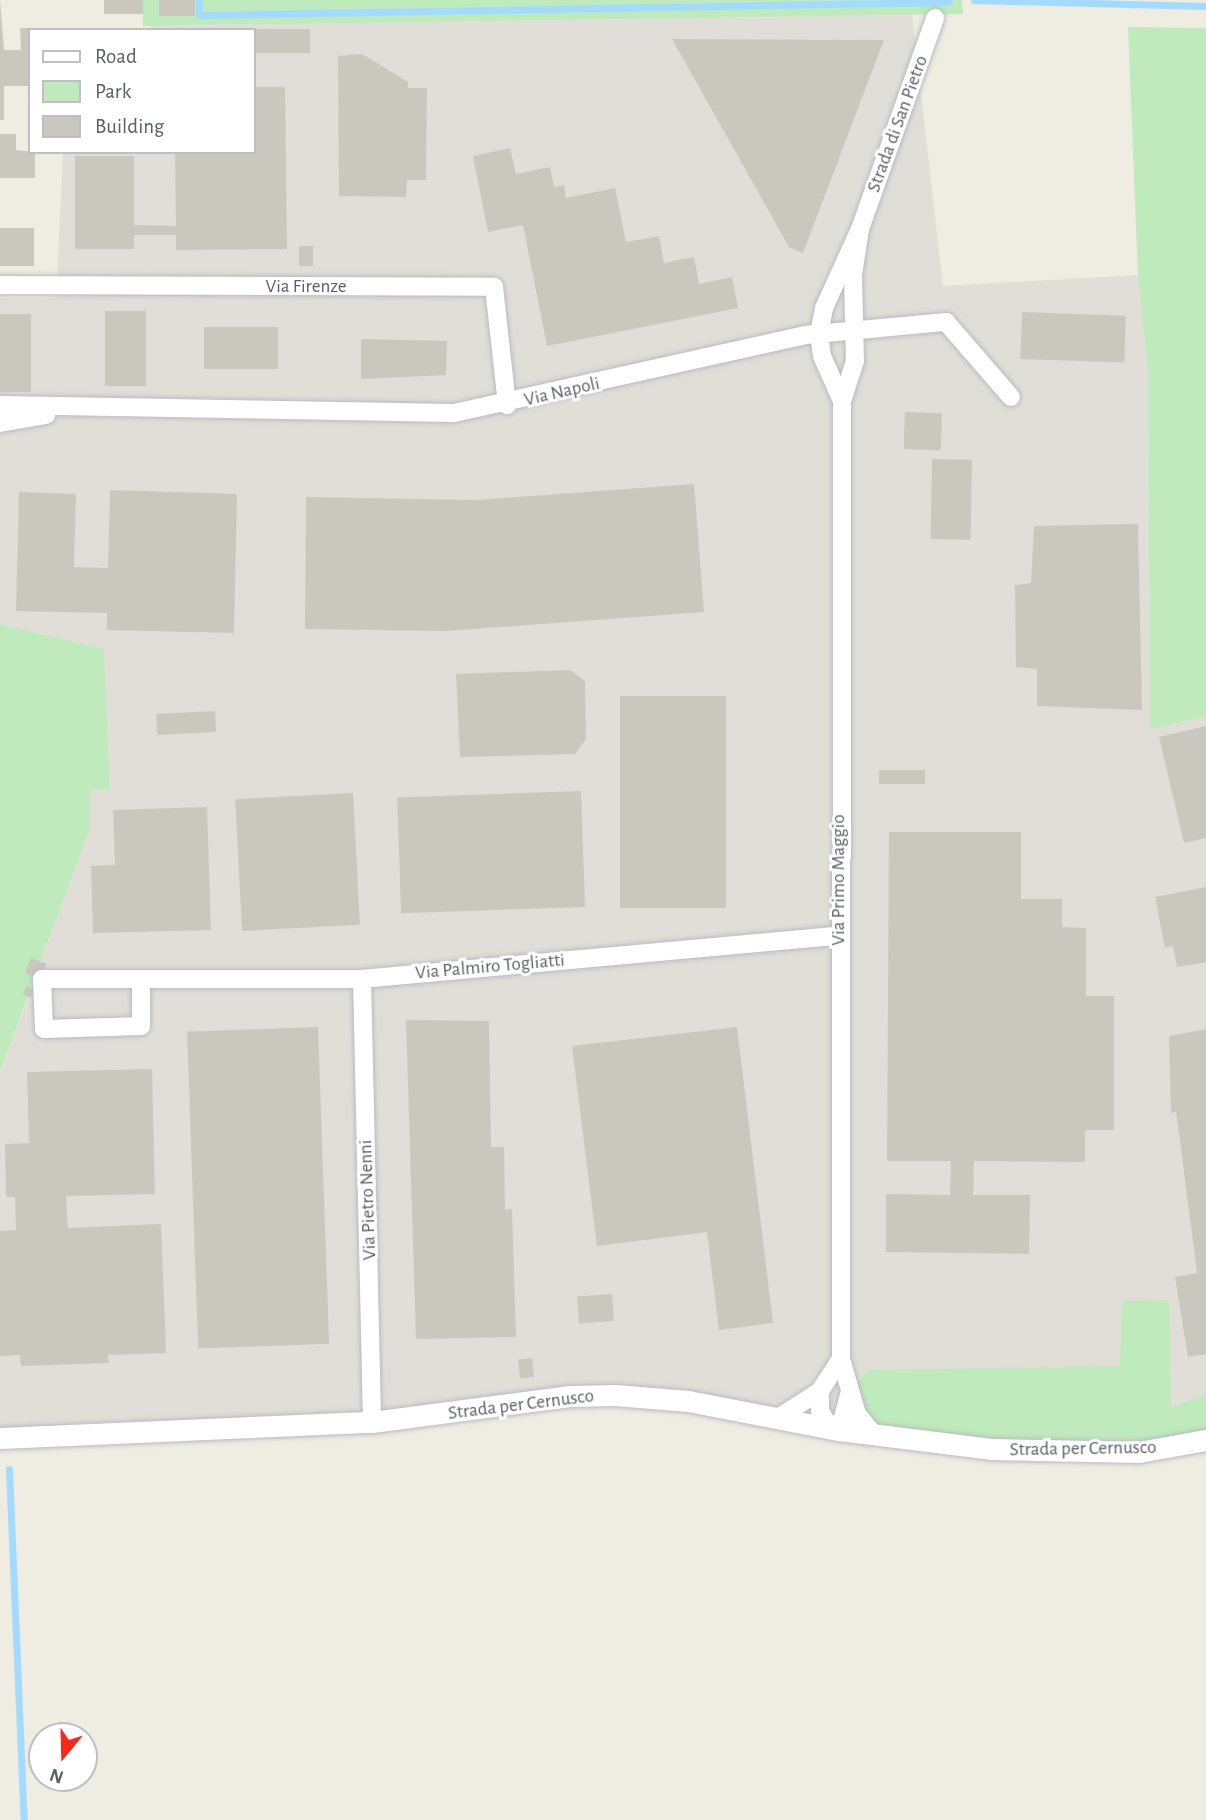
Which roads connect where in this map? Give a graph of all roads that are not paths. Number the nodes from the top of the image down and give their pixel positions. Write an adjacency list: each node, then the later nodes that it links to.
1 (935, 18): 2 (street, Strada di San Pietro)
2 (860, 229): 4 (street, Strada di San Pietro); 5 (street, Strada di San Pietro)
3 (0, 285): 9 (street, Via Firenze)
4 (854, 330): 5 (street, Via Napoli); 6 (street, Via Napoli); 7 (street, Via Primo Maggio)
5 (819, 334): 7 (street, Via Primo Maggio); 9 (street, Via Napoli)
6 (1011, 397)
7 (842, 401): 12 (street, Via Primo Maggio)
8 (0, 405): 10 (street, Via Napoli)
9 (507, 405): 10 (street, Via Napoli)
10 (73, 409): 11 (street, Via Napoli)
11 (0, 423)
12 (839, 936): 14 (street, Via Palmiro Togliatti); 15 (street, Via Primo Maggio)
13 (141, 979): 13 (street, Via Palmiro Togliatti); 14 (street, Via Palmiro Togliatti)
14 (362, 979): 19 (street, Via Pietro Nenni)
15 (841, 1359): 16 (street, Via Primo Maggio); 17 (street)
16 (851, 1389): 20 (street); 21 (street, Via Primo Maggio)
17 (820, 1391): 18 (street); 20 (street)
18 (778, 1418): 19 (street, Strada per Cernusco); 20 (street, Strada per Cernusco)
19 (372, 1422): 22 (street, Strada per Cernusco)
20 (830, 1428): 21 (street, Strada per Cernusco)
21 (874, 1435): 23 (street, Strada per Cernusco)
22 (0, 1438)
23 (1206, 1440)

